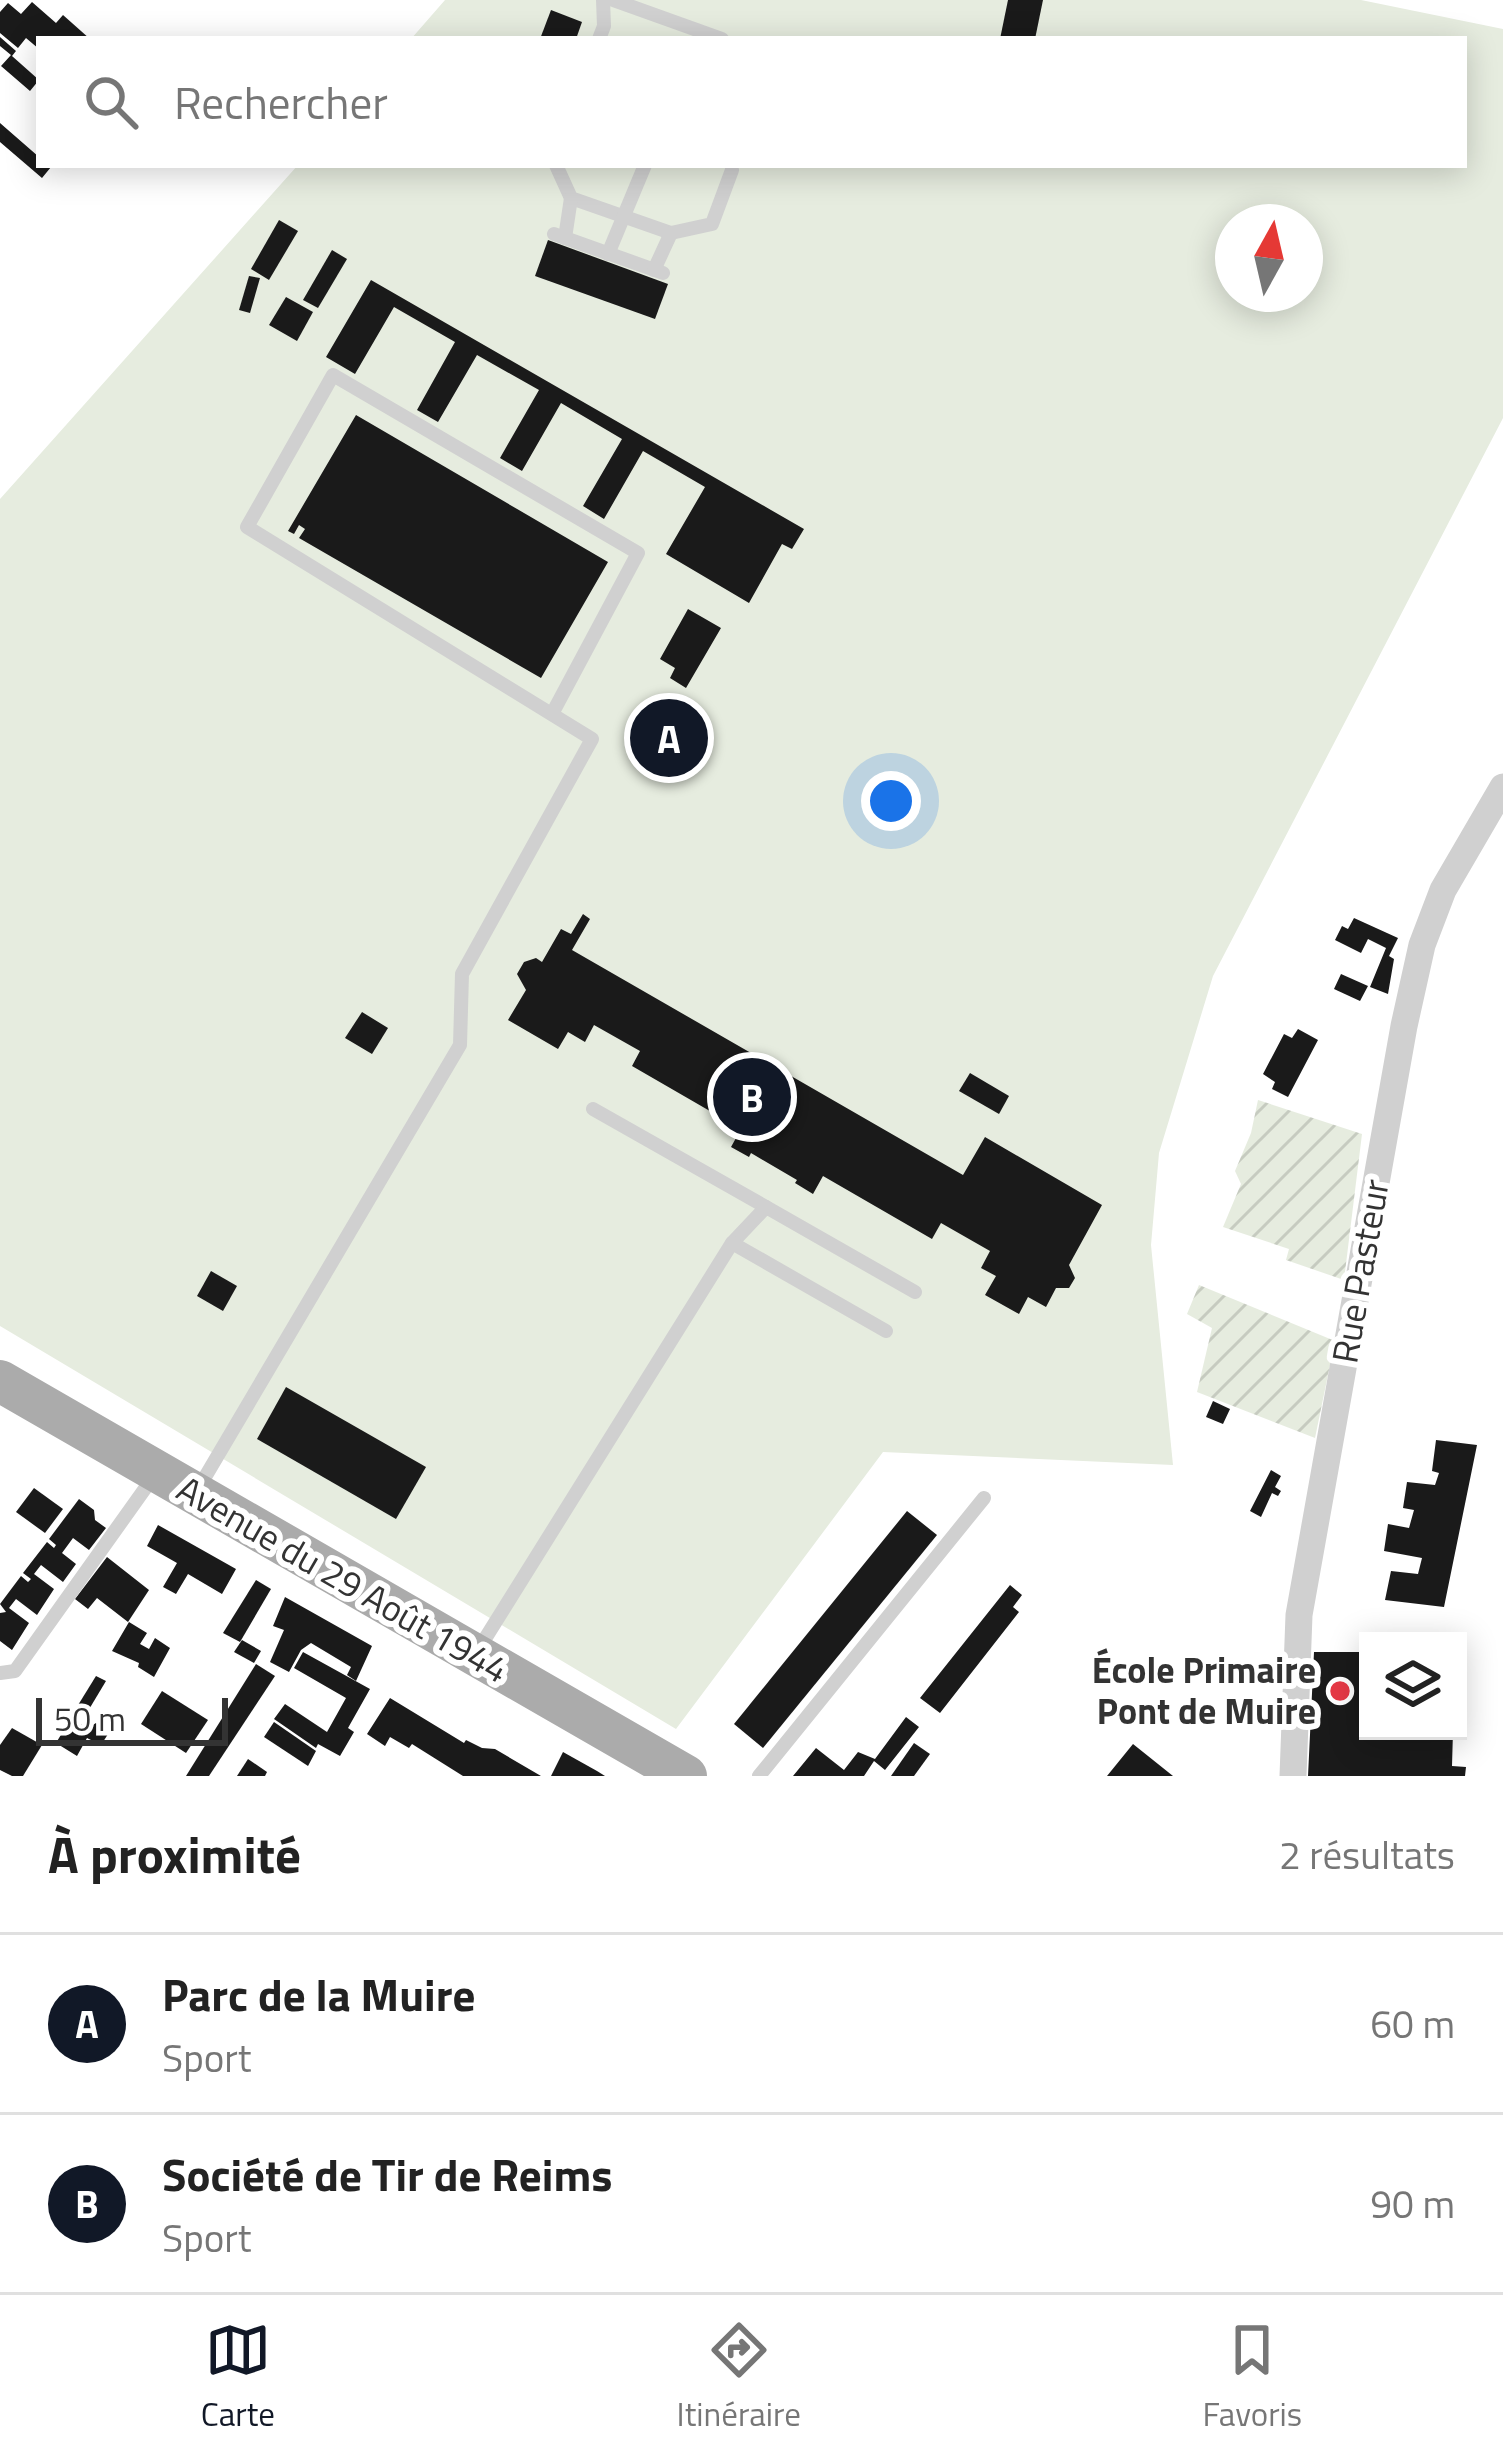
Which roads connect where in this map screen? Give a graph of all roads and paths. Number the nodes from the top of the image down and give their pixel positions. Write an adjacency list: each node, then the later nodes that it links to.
1 (603, 0): 3 (lane)
2 (614, 0): 4 (lane)
3 (600, 36)
4 (714, 36)
5 (557, 168): 8 (lane)
6 (644, 168): 9 (lane)
7 (729, 168): 10 (lane)
8 (571, 198): 9 (lane); 11 (lane)
9 (626, 217): 10 (lane); 11 (lane)
10 (671, 233): 11 (lane)
11 (608, 254)
12 (551, 714): 12 (lane); 21 (lane)
13 (1503, 787): 27 (street, Rue Pasteur)
14 (593, 1109): 15 (lane)
15 (766, 1207): 16 (lane); 17 (lane)
16 (733, 1243): 18 (lane); 23 (lane)
17 (915, 1292)
18 (886, 1331)
19 (6, 1393): 20 (main road, Avenue du 29 Août 1944)
20 (157, 1472): 21 (main road, Avenue du 29 Août 1944); 24 (lane)
21 (195, 1493): 23 (main road, Avenue du 29 Août 1944)
22 (984, 1498): 26 (lane)
23 (475, 1655): 25 (main road, Avenue du 29 Août 1944)
24 (0, 1673)
25 (686, 1776)
26 (759, 1776)
27 (1293, 1776)

